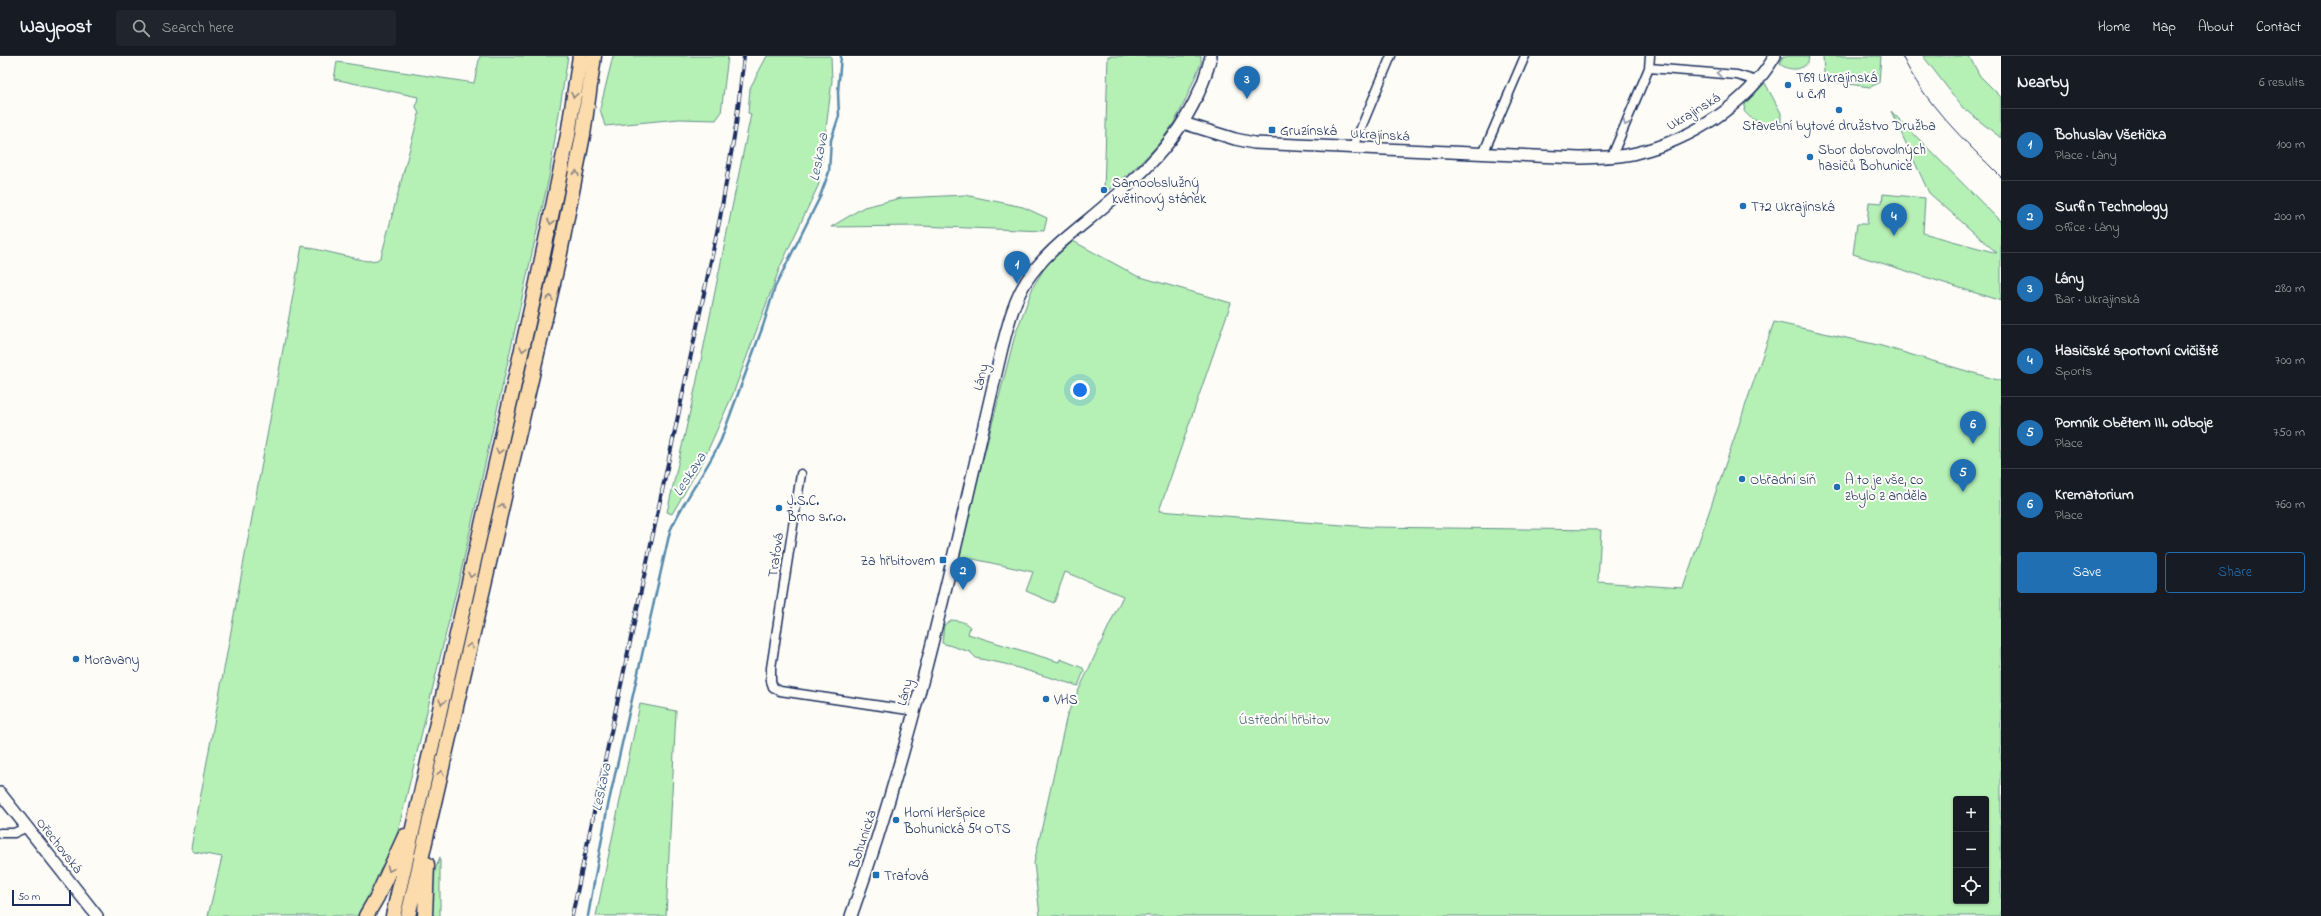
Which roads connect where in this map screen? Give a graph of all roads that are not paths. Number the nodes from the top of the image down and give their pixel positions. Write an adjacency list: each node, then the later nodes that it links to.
1 (580, 56): 18 (highway, one-way to 18)
2 (594, 56): 19 (highway, one-way to 2)
3 (1211, 56): 10 (street, Lány)
4 (1391, 56): 11 (street)
5 (1525, 56): 12 (street)
6 (1650, 56): 8 (street)
7 (1775, 56): 9 (street, Ukrajinská)
8 (1649, 68): 9 (street, Ukrajinská, one-way to 8); 13 (street, one-way to 13)
9 (1757, 81): 13 (street, Ukrajinská)
10 (1183, 123): 11 (street, Ukrajinská); 15 (street, Lány)
11 (1353, 147): 12 (street, Ukrajinská)
12 (1483, 154): 13 (street, Ukrajinská)
13 (1612, 156)
14 (801, 474): 15 (street, Traťová)
15 (915, 711): 16 (street, Lány)
16 (899, 771): 27 (street, Bohunická)
17 (0, 793): 20 (street, Ořechovská)
18 (418, 808): 23 (highway, one-way to 23); 24 (highway)
19 (432, 811): 25 (highway); 26 (highway)
20 (27, 827): 21 (street); 22 (street, Ořechovská)
21 (0, 833)
22 (97, 916)
23 (366, 916)
24 (393, 916)
25 (408, 916)
26 (425, 916)
27 (852, 916)

